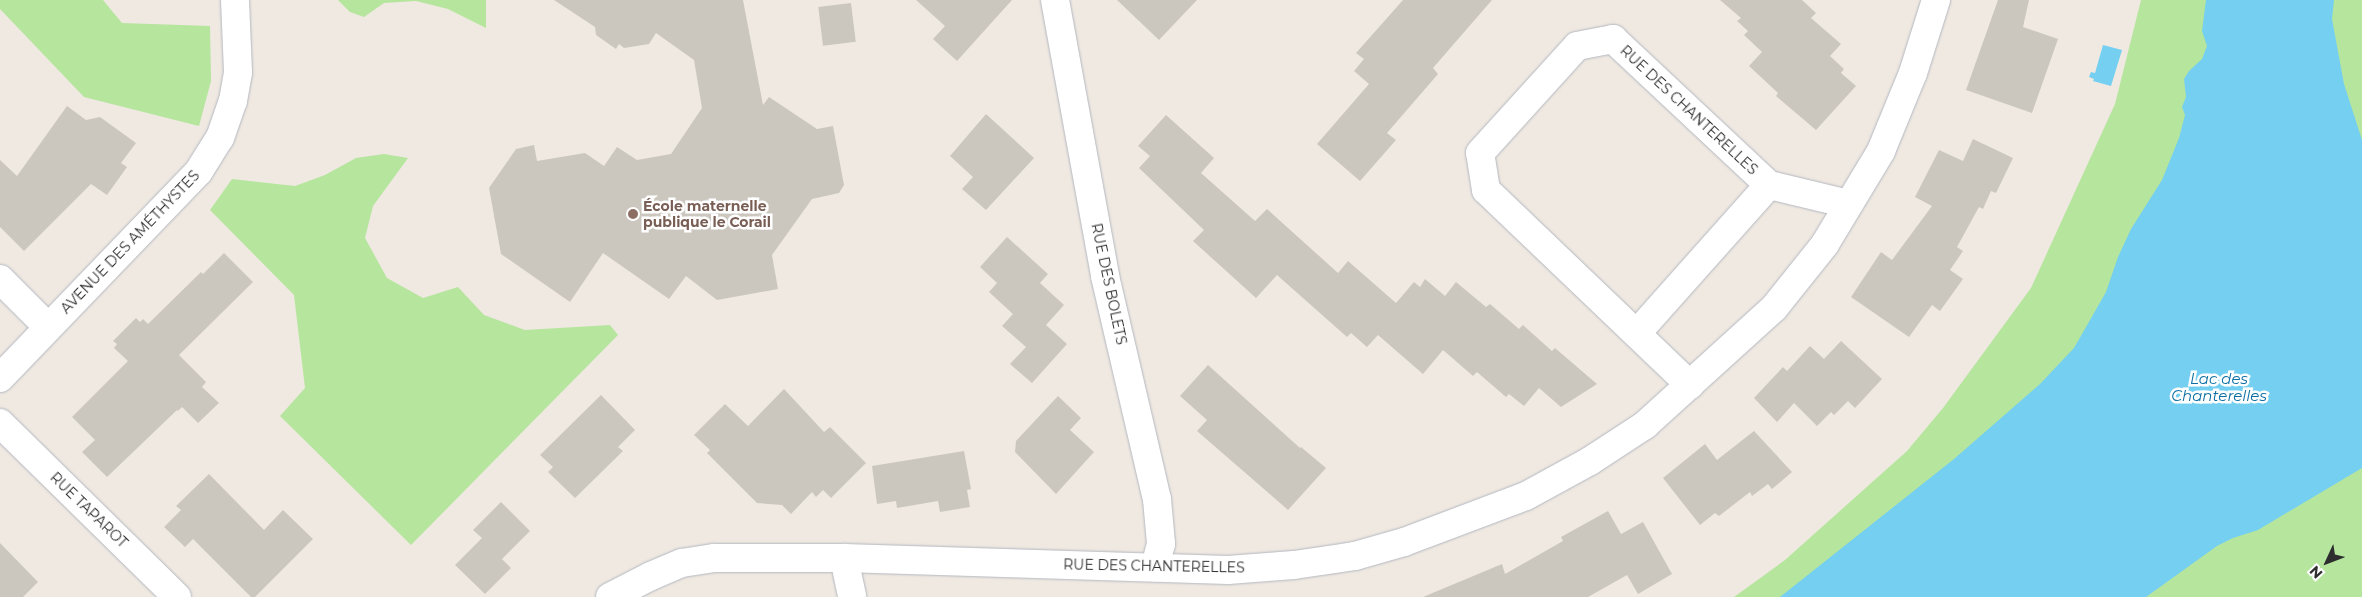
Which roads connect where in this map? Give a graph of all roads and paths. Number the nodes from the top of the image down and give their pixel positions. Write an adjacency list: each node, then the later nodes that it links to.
1 (235, 0): 7 (street, AVENUE DES AMÉTHYSTES)
2 (1055, 0): 13 (street, RUE DES BOLETS)
3 (1936, 0): 5 (street, RUE DES CHANTERELLES)
4 (1769, 185): 5 (street, RUE DES CHANTERELLES); 8 (street, RUE DES CHANTERELLES); 8 (street, RUE DES CHANTERELLES)
5 (1848, 204): 10 (street, RUE DES CHANTERELLES)
6 (0, 280): 7 (street)
7 (48, 327): 9 (street, AVENUE DES AMÉTHYSTES)
8 (1637, 333): 10 (street, RUE DES CHANTERELLES)
9 (0, 378)
10 (1690, 385): 13 (street, RUE DES CHANTERELLES)
11 (0, 423): 14 (street, RUE TAPAROT)
12 (844, 558): 13 (street, RUE DES CHANTERELLES); 15 (street, RUE DES CHANTERELLES); 16 (street)
13 (1155, 566)
14 (177, 597)
15 (610, 597)
16 (852, 597)

